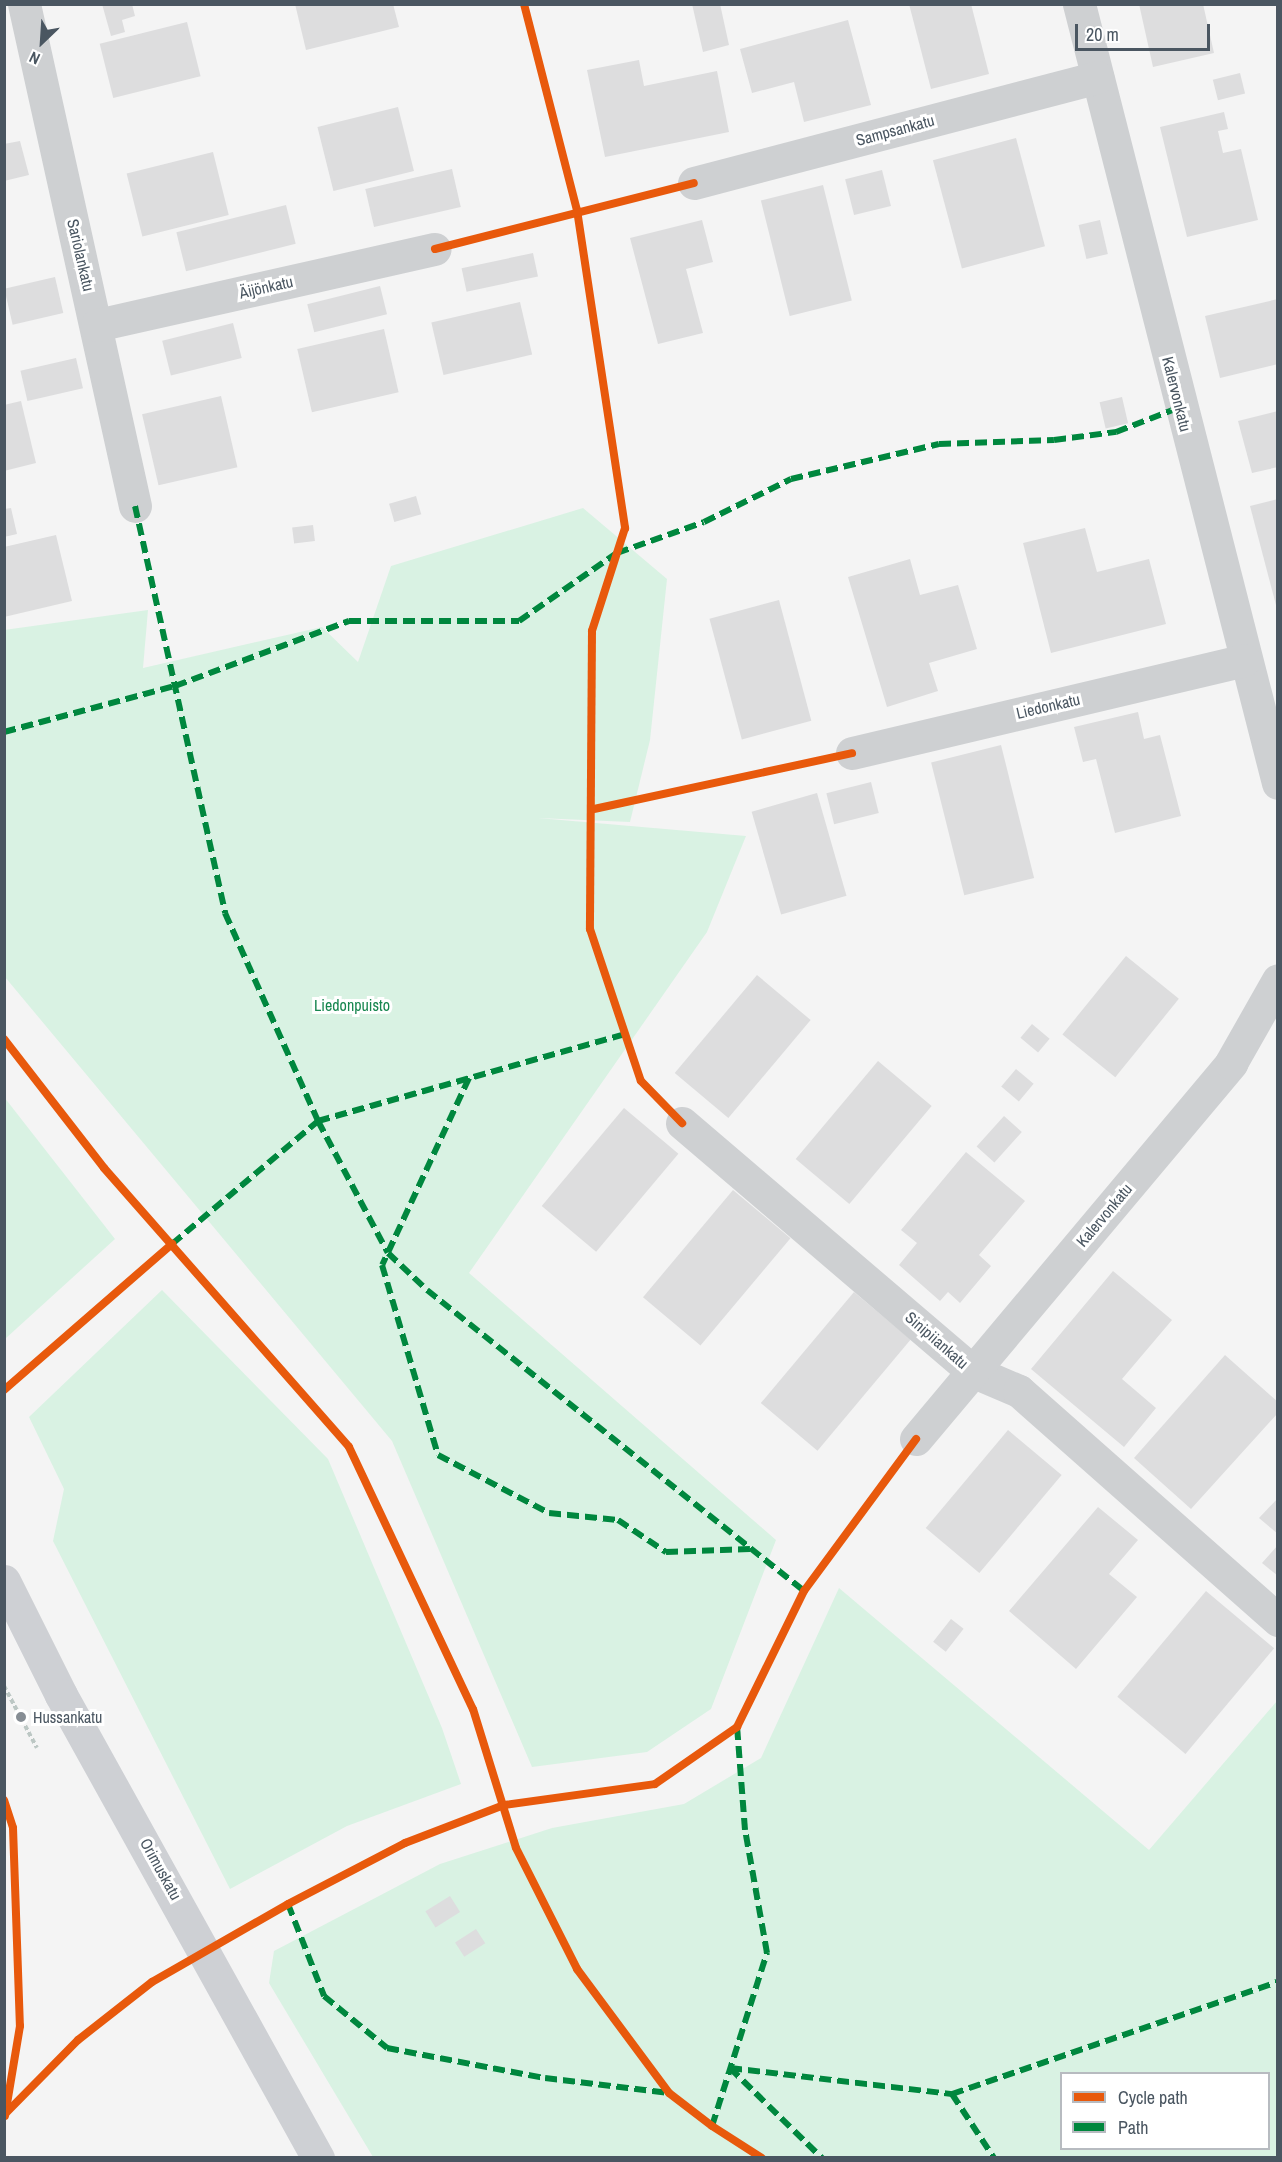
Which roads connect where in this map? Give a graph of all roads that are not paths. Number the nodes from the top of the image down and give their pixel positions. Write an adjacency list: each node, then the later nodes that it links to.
1 (24, 4): 6 (street, Sariolankatu)
2 (1079, 4): 3 (street, Kalervonkatu)
3 (1097, 76): 4 (street, Sampsankatu); 8 (street, Kalervonkatu)
4 (694, 183)
5 (435, 249): 6 (street, Äijönkatu)
6 (96, 325): 7 (street, Sariolankatu)
7 (135, 506)
8 (1244, 660): 9 (street, Liedonkatu); 10 (street, Kalervonkatu)
9 (852, 753)
10 (1278, 783)
11 (1278, 980): 13 (street, Kalervonkatu)
12 (682, 1123): 13 (street, Sinipiiankatu)
13 (972, 1371): 14 (street, Kalervonkatu); 16 (street, Sinipiiankatu)
14 (916, 1439)
15 (4, 1581): 17 (main road, Orimuskatu)
16 (1278, 1620)
17 (318, 2157)

